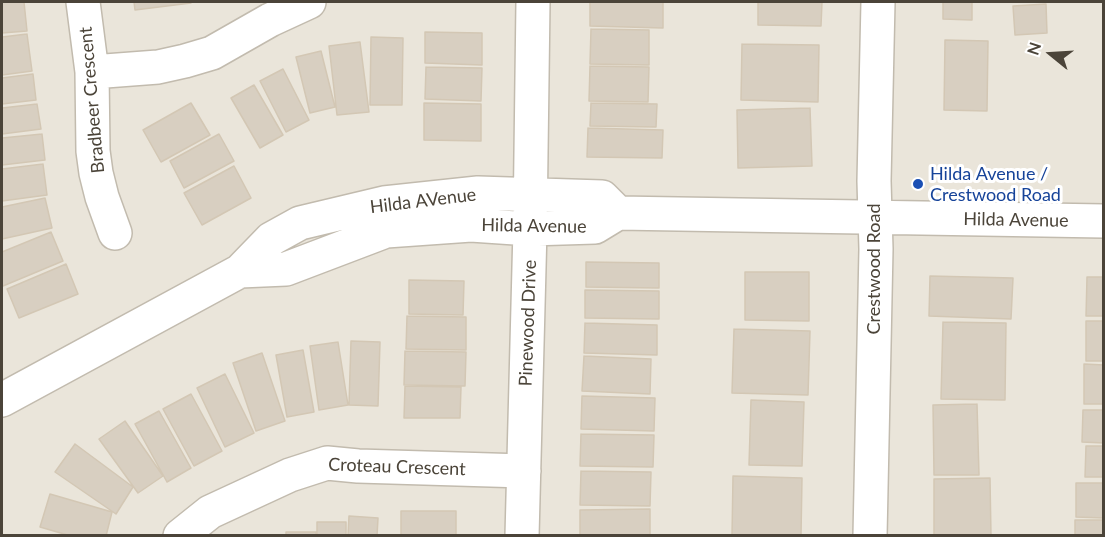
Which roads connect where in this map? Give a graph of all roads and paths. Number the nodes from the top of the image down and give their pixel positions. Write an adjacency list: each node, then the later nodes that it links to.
1 (83, 2): 5 (street, Bradbeer Crescent)
2 (309, 2): 5 (street)
3 (533, 2): 6 (street, Pinewood Drive)
4 (878, 2): 8 (street, Crestwood Road)
5 (92, 72): 11 (street, Bradbeer Crescent)
6 (531, 195): 7 (street, Hilda AVenue); 10 (street, Pinewood Drive); 12 (street, Hilda AVenue)
7 (618, 213): 8 (street, Hilda Avenue); 10 (street, Hilda Avenue)
8 (874, 218): 9 (street, Hilda Avenue); 17 (street, Crestwood Road)
9 (1104, 221)
10 (530, 229): 12 (street, Hilda Avenue); 14 (street, Pinewood Drive)
11 (115, 233)
12 (240, 271): 13 (street, Hilda Avenue)
13 (2, 400)
14 (524, 471): 15 (street, Croteau Crescent); 16 (street, Pinewood Drive)
15 (180, 536)
16 (522, 536)
17 (870, 536)

